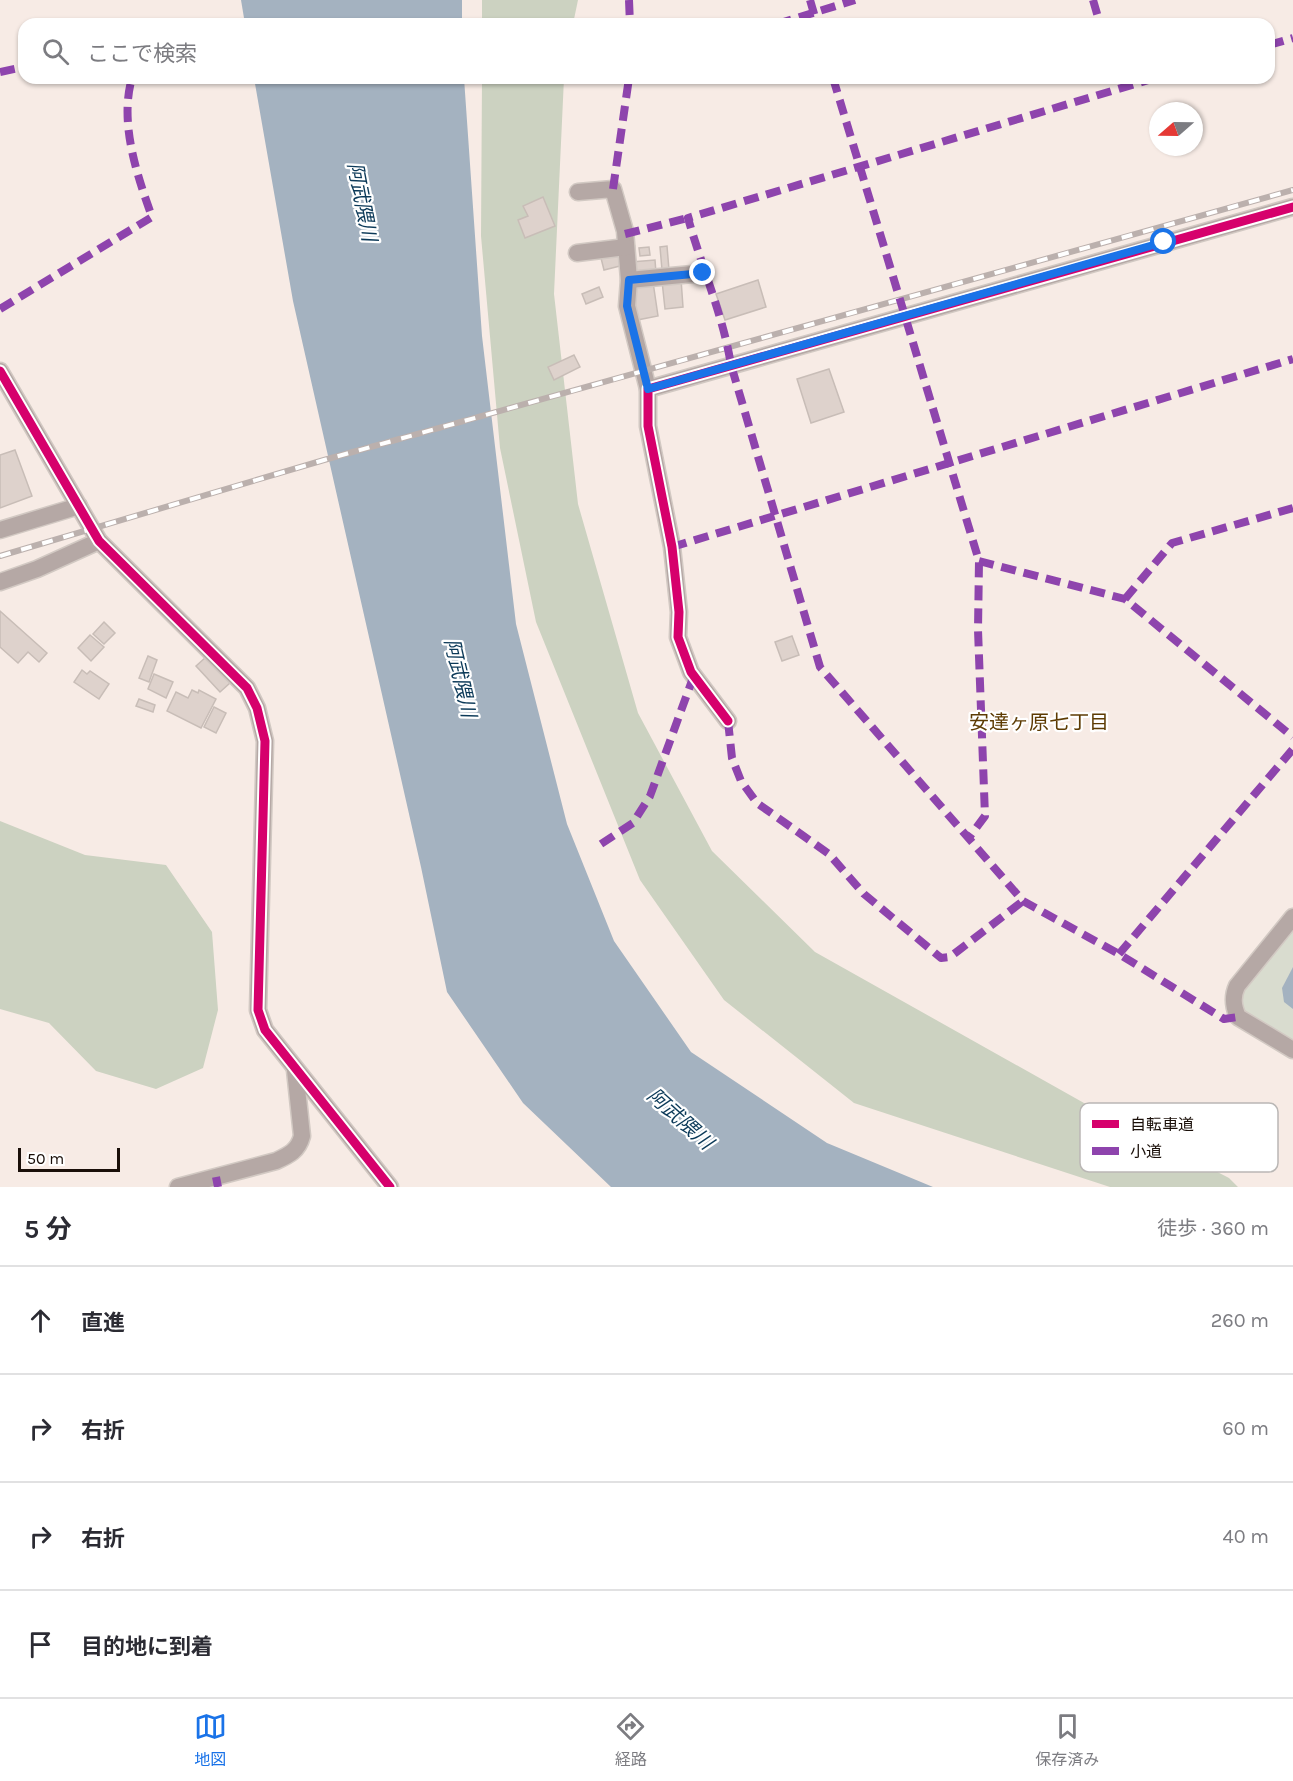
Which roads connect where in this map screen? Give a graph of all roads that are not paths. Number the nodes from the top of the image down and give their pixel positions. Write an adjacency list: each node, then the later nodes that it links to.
1 (578, 192): 3 (street)
2 (1293, 207): 8 (street)
3 (626, 247): 4 (street); 6 (street)
4 (577, 253)
5 (703, 273): 6 (street)
6 (629, 280): 8 (street)
7 (0, 370): 9 (street)
8 (648, 389): 13 (street)
9 (79, 506): 10 (street); 11 (street)
10 (0, 530)
11 (99, 541): 12 (street); 16 (street)
12 (0, 582)
13 (728, 721)
14 (1293, 917): 15 (street)
15 (1293, 1050)
16 (295, 1069): 17 (street); 18 (street)
17 (178, 1187)
18 (390, 1187)

